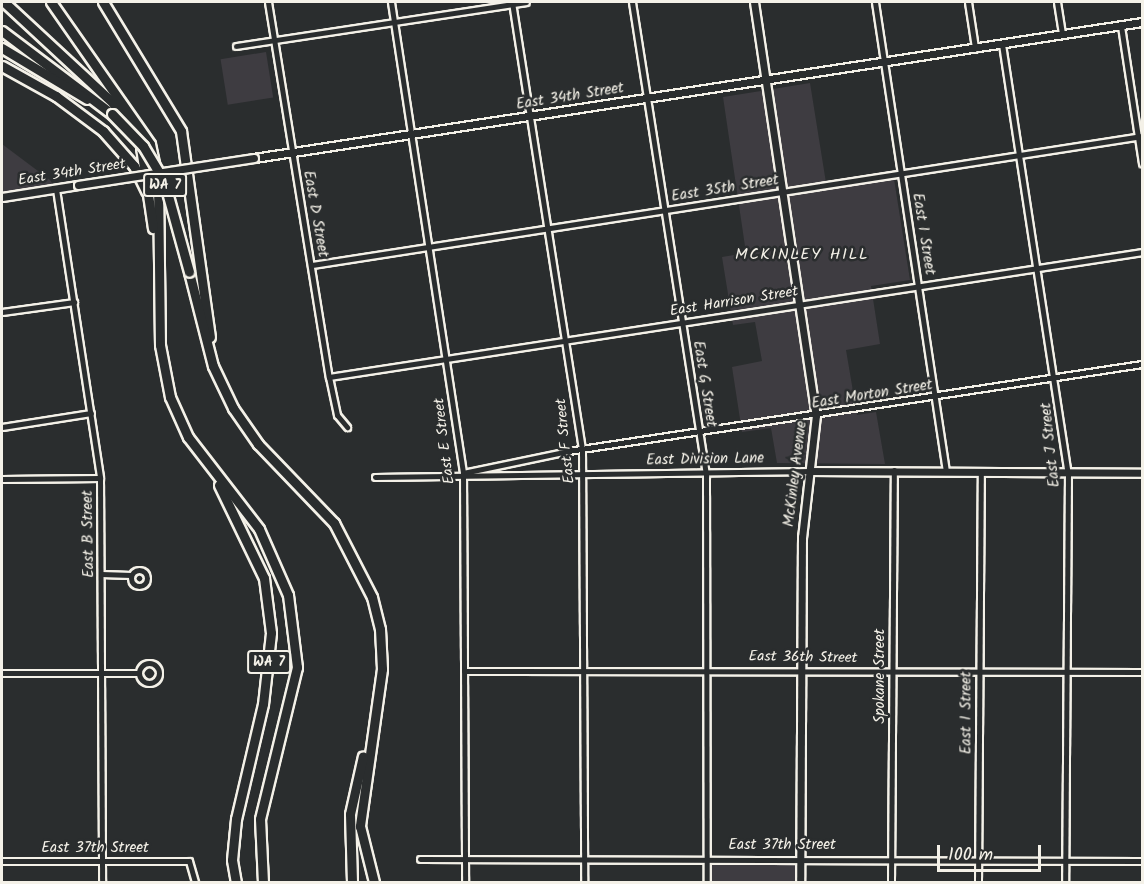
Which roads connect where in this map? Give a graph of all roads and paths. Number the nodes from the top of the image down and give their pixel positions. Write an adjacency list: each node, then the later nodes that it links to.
1 (4, 2): 39 (highway)
2 (51, 2): 45 (highway)
3 (103, 2): 54 (highway)
4 (268, 2): 18 (street, East D Street)
5 (391, 2): 13 (street, East E Street)
6 (526, 2): 12 (street)
7 (632, 2): 27 (street, East G Street)
8 (754, 2): 25 (street, McKinley Avenue)
9 (875, 2): 23 (street, East I Street)
10 (968, 2): 22 (street)
11 (1057, 2): 17 (street)
12 (512, 3): 13 (street); 28 (street, East F Street)
13 (394, 22): 18 (street); 29 (street, East E Street)
14 (1143, 22): 15 (street, East 34th Street)
15 (1121, 26): 17 (street, East 34th Street); 30 (street)
16 (2, 31): 26 (highway)
17 (1062, 35): 19 (street, East 34th Street)
18 (275, 40): 20 (street); 31 (street, East D Street)
19 (1002, 44): 22 (street, East 34th Street); 32 (street, East J Street)
20 (236, 46)
21 (2, 48): 26 (highway)
22 (975, 48): 23 (street, East 34th Street)
23 (884, 61): 25 (street, East 34th Street); 34 (street, East I Street)
24 (2, 66): 39 (highway)
25 (766, 81): 27 (street, East 34th Street); 36 (street, McKinley Avenue)
26 (75, 89): 54 (highway, WA 7, bridge)
27 (648, 99): 28 (street, East 34th Street); 38 (street, East G Street)
28 (529, 117): 29 (street, East 34th Street); 40 (street, East F Street)
29 (411, 135): 31 (street, East 34th Street); 41 (street, East E Street)
30 (1140, 137): 32 (street, East 35th Street); 33 (street)
31 (292, 153): 35 (street, East 34th Street, bridge); 43 (street, East D Street)
32 (1021, 155): 34 (street, East 35th Street); 44 (street, East J Street)
33 (1143, 164)
34 (901, 174): 36 (street, East 35th Street); 46 (street, East I Street)
35 (56, 189): 37 (street, East 34th Street); 47 (street, East B Street)
36 (783, 192): 38 (street, East 35th Street); 48 (street, McKinley Avenue)
37 (2, 197)
38 (665, 210): 40 (street, East 35th Street); 50 (street, East G Street)
39 (152, 212): 45 (highway)
40 (547, 228): 41 (street, East 35th Street); 51 (street, East F Street)
41 (429, 247): 43 (street, East 35th Street); 52 (street, East E Street)
42 (1143, 252): 44 (street, East Harrison Street)
43 (312, 265): 55 (street, East D Street)
44 (1038, 267): 46 (street, East Harrison Street); 56 (street, East J Street)
45 (158, 279): 64 (highway, WA 7)
46 (919, 286): 48 (street, East Harrison Street); 57 (street, East I Street)
47 (74, 302): 49 (street); 58 (street, East B Street)
48 (800, 304): 50 (street, East Harrison Street); 59 (street, McKinley Avenue)
49 (2, 312)
50 (682, 322): 51 (street, East Harrison Street); 62 (street, East G Street)
51 (564, 340): 52 (street, East Harrison Street); 63 (street, East F Street)
52 (446, 359): 55 (street, East Harrison Street); 68 (street, East E Street)
53 (1143, 364): 56 (street, East Morton Street)
54 (213, 366): 90 (highway, WA 7)
55 (329, 377): 61 (street, East D Street)
56 (1055, 378): 57 (street, East Morton Street); 70 (street, East J Street)
57 (935, 397): 59 (street, East Morton Street); 67 (street, East I Street)
58 (91, 413): 60 (street); 75 (street, East B Street)
59 (816, 415): 62 (street, East Morton Street); 66 (street, McKinley Avenue)
60 (2, 427)
61 (347, 428)
62 (700, 433): 63 (street, East Morton Street); 73 (street, East G Street)
63 (582, 450): 68 (street, East Morton Street); 72 (street, East F Street)
64 (201, 454): 104 (highway, WA 7); 105 (highway)
65 (894, 470): 66 (street, East Division Lane); 67 (street, East Division Lane); 83 (street, Spokane Street)
66 (812, 471): 73 (street, East Division Lane); 80 (street, McKinley Avenue)
67 (946, 471): 69 (street, East Division Lane)
68 (463, 472): 72 (street, East Division Lane); 74 (street, East Division Lane); 82 (street, East E Street)
69 (981, 472): 70 (street, East Division Lane); 84 (street, East I Street)
70 (1068, 473): 71 (street, East Division Lane); 85 (street, East J Street)
71 (1143, 473)
72 (584, 475): 73 (street, East Division Lane); 81 (street, East F Street)
73 (706, 475): 79 (street, East G Street)
74 (375, 477)
75 (100, 478): 76 (street); 77 (street, East B Street)
76 (2, 479)
77 (101, 574): 78 (street); 87 (street, East B Street)
78 (131, 575)
79 (706, 669): 80 (street, East 36th Street); 81 (street, East 36th Street); 91 (street, East G Street)
80 (801, 669): 83 (street, East 36th Street); 94 (street, McKinley Avenue)
81 (584, 670): 82 (street, East 36th Street); 93 (street, East F Street)
82 (464, 671): 92 (street, East E Street)
83 (893, 671): 84 (street, East 36th Street); 96 (street, Spokane Street)
84 (980, 671): 85 (street, East 36th Street); 97 (street, East I Street)
85 (1067, 672): 86 (street, East 36th Street); 98 (street, East J Street)
86 (1143, 672)
87 (102, 673): 88 (street); 89 (street); 100 (street, East B Street)
88 (139, 673)
89 (2, 674)
90 (379, 696): 106 (highway, WA 7); 107 (highway)
91 (707, 857): 93 (street, East 37th Street); 94 (street, East 37th Street); 110 (street, East G Street)
92 (465, 858): 93 (street, East 37th Street); 95 (street, East 37th Street); 108 (street, East E Street)
93 (585, 858): 109 (street, East F Street)
94 (800, 858): 96 (street, East 37th Street); 111 (street, McKinley Avenue)
95 (420, 859)
96 (892, 859): 97 (street, East 37th Street); 112 (street, Spokane Street)
97 (979, 860): 98 (street, East 37th Street); 113 (street, East I Street)
98 (1065, 860): 101 (street, East 37th Street); 114 (street, East J Street)
99 (2, 861): 100 (street, East 37th Street)
100 (102, 861): 102 (street, East B Street); 103 (street, East 37th Street)
101 (1143, 861)
102 (102, 882)
103 (195, 882)
104 (236, 882)
105 (263, 882)
106 (352, 882)
107 (374, 882)
108 (465, 882)
109 (584, 882)
110 (707, 882)
111 (800, 882)
112 (891, 882)
113 (978, 882)
114 (1065, 882)

